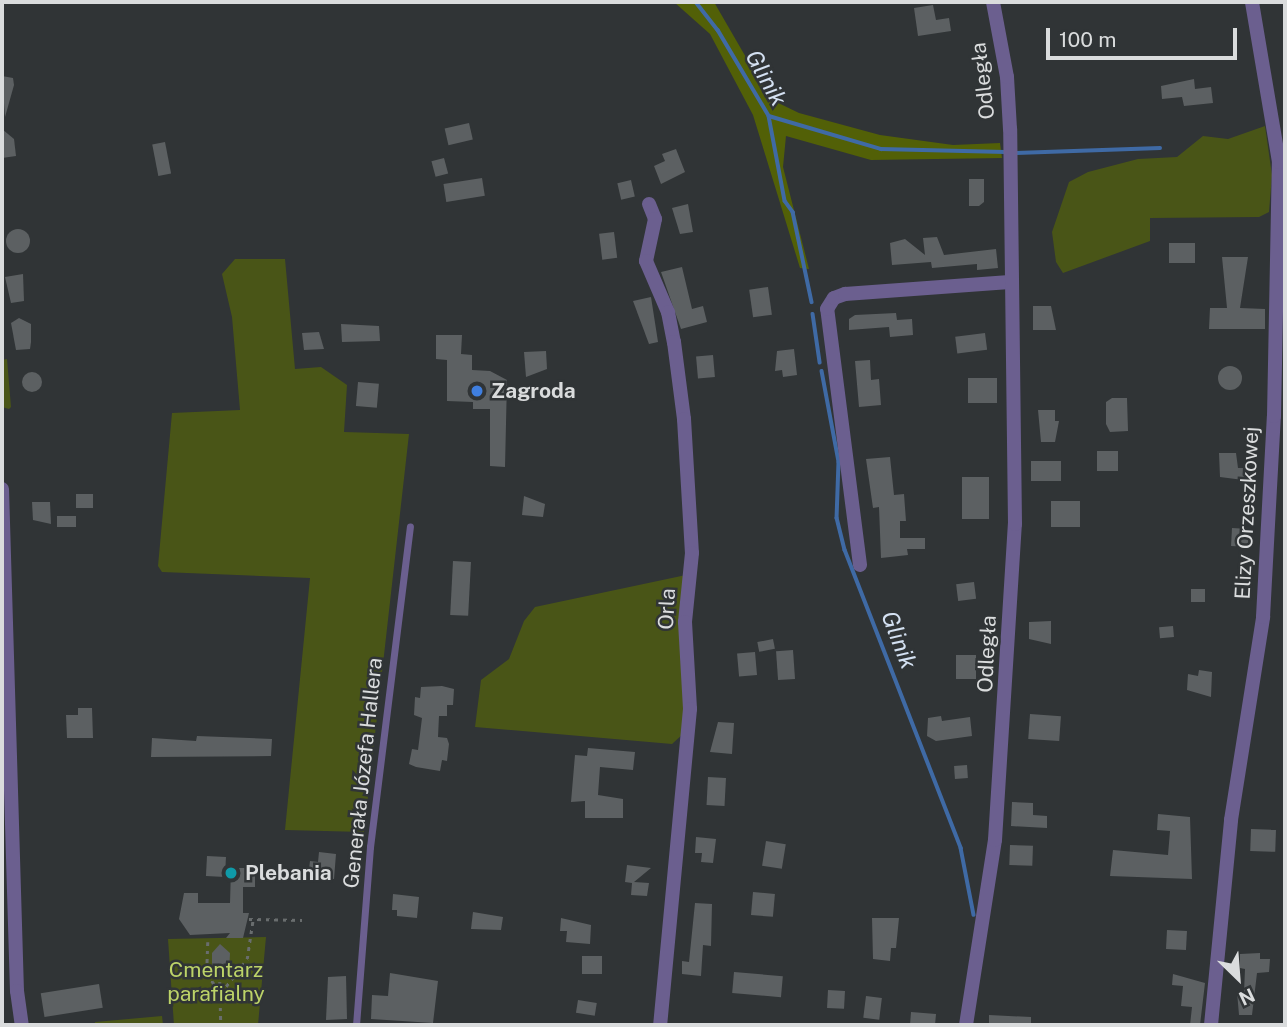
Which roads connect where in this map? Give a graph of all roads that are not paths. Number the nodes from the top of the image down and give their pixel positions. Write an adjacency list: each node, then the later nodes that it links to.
1 (993, 2): 4 (street, Odległa)
2 (1252, 2): 12 (street, Elizy Orzeszkowej)
3 (649, 204): 10 (street, Orla)
4 (1010, 282): 7 (street); 11 (street, Odległa)
5 (2, 489): 8 (street)
6 (410, 526): 9 (lane, Generała Józefa Hallera)
7 (860, 565)
8 (22, 1025)
9 (356, 1025)
10 (660, 1025)
11 (966, 1025)
12 (1211, 1025)

